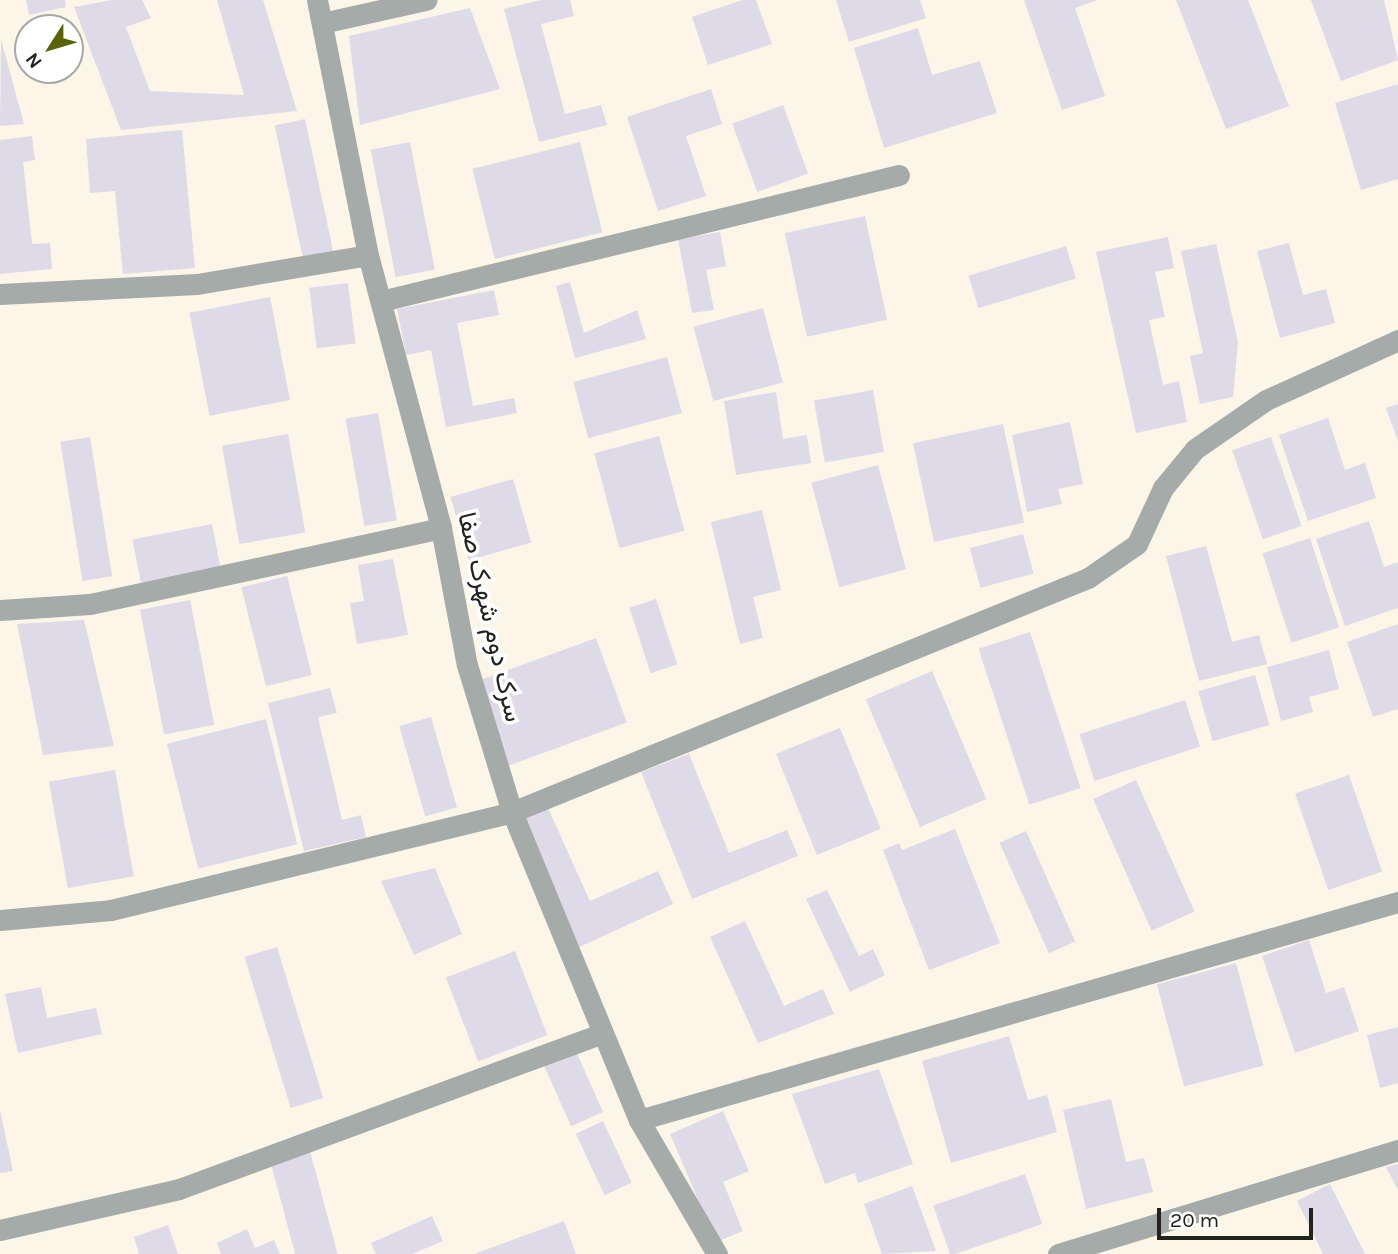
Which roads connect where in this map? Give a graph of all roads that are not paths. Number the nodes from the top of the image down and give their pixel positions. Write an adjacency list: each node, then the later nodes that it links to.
1 (317, 0): 3 (street, سرک دوم شهرک صفا)
2 (426, 0): 3 (street)
3 (322, 23): 5 (street, سرک دوم شهرک صفا)
4 (899, 175): 7 (street)
5 (368, 255): 6 (street); 7 (street, سرک دوم شهرک صفا)
6 (0, 294)
7 (381, 301): 9 (street, سرک دوم شهرک صفا)
8 (1398, 340): 11 (street)
9 (441, 528): 10 (street); 11 (street, سرک دوم شهرک صفا)
10 (0, 610)
11 (512, 812): 13 (street); 14 (street, سرک دوم شهرک صفا)
12 (1398, 902): 15 (street)
13 (0, 920)
14 (602, 1033): 15 (street, سرک دوم شهرک صفا); 17 (street)
15 (639, 1120): 18 (street, سرک دوم شهرک صفا)
16 (1398, 1150): 19 (street)
17 (0, 1230)
18 (717, 1254)
19 (1058, 1254)

